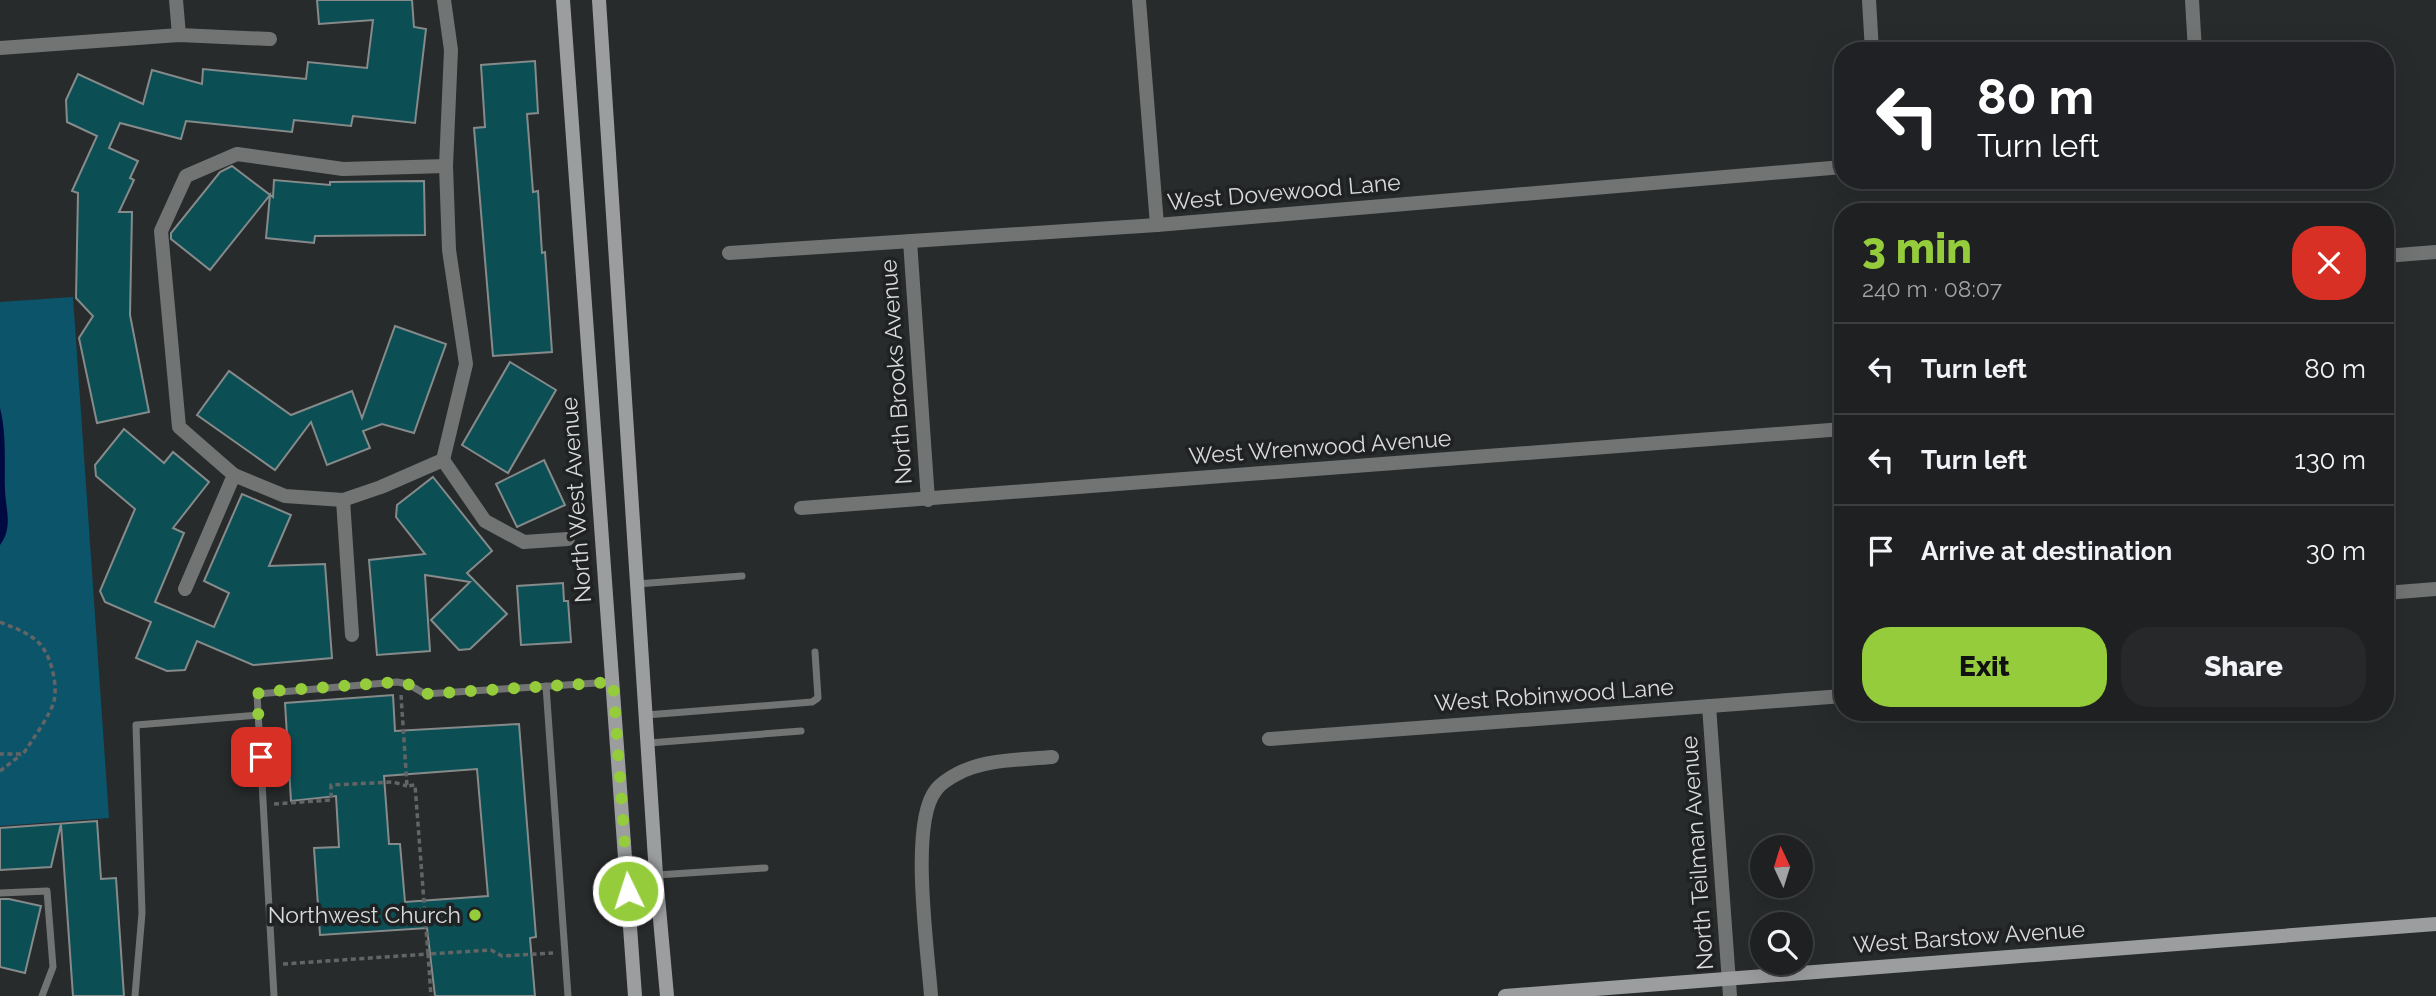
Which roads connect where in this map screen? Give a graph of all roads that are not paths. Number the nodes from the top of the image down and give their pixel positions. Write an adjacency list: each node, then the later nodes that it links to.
1 (176, 0): 8 (street)
2 (444, 0): 13 (street)
3 (564, 0): 34 (main road, North West Avenue)
4 (599, 0): 28 (main road)
5 (1139, 0): 15 (street)
6 (1869, 0): 10 (street)
7 (2192, 0): 11 (street)
8 (179, 35): 9 (street); 12 (street)
9 (270, 39)
10 (1871, 42)
11 (2194, 42)
12 (0, 48)
13 (446, 166): 21 (street); 22 (street)
14 (1834, 168): 15 (street, West Dovewood Lane)
15 (1157, 225): 16 (street, West Dovewood Lane)
16 (910, 241): 18 (street, West Dovewood Lane); 24 (street, North Brooks Avenue)
17 (2436, 252): 19 (street)
18 (729, 253)
19 (2394, 255)
20 (1834, 430): 24 (street, West Wrenwood Avenue)
21 (443, 460): 23 (street); 26 (street)
22 (234, 475): 23 (street); 29 (street)
23 (343, 500): 32 (street)
24 (928, 500): 25 (street, West Wrenwood Avenue)
25 (801, 508)
26 (568, 539)
27 (742, 576): 28 (lane)
28 (637, 584): 39 (main road)
29 (184, 589)
30 (2436, 589): 31 (street)
31 (2394, 592)
32 (352, 635)
33 (815, 652): 39 (lane)
34 (613, 682): 35 (lane); 53 (main road, North West Avenue)
35 (546, 687): 38 (lane); 52 (lane)
36 (1834, 697): 37 (street, West Robinwood Lane)
37 (1709, 706): 41 (street, West Robinwood Lane); 48 (street, North Teilman Avenue)
38 (259, 715): 50 (lane); 51 (lane)
39 (646, 715): 42 (main road)
40 (801, 731): 42 (lane)
41 (1269, 739)
42 (649, 743): 45 (main road)
43 (1052, 757): 55 (street)
44 (765, 868): 45 (lane)
45 (656, 875): 54 (main road)
46 (0, 893): 49 (lane)
47 (2436, 924): 48 (main road, West Barstow Avenue)
48 (1729, 979): 56 (main road, West Barstow Avenue); 57 (street, North Teilman Avenue)
49 (42, 996)
50 (135, 996)
51 (274, 996)
52 (568, 996)
53 (635, 996)
54 (667, 996)
55 (931, 996)
56 (1505, 996)
57 (1730, 996)

